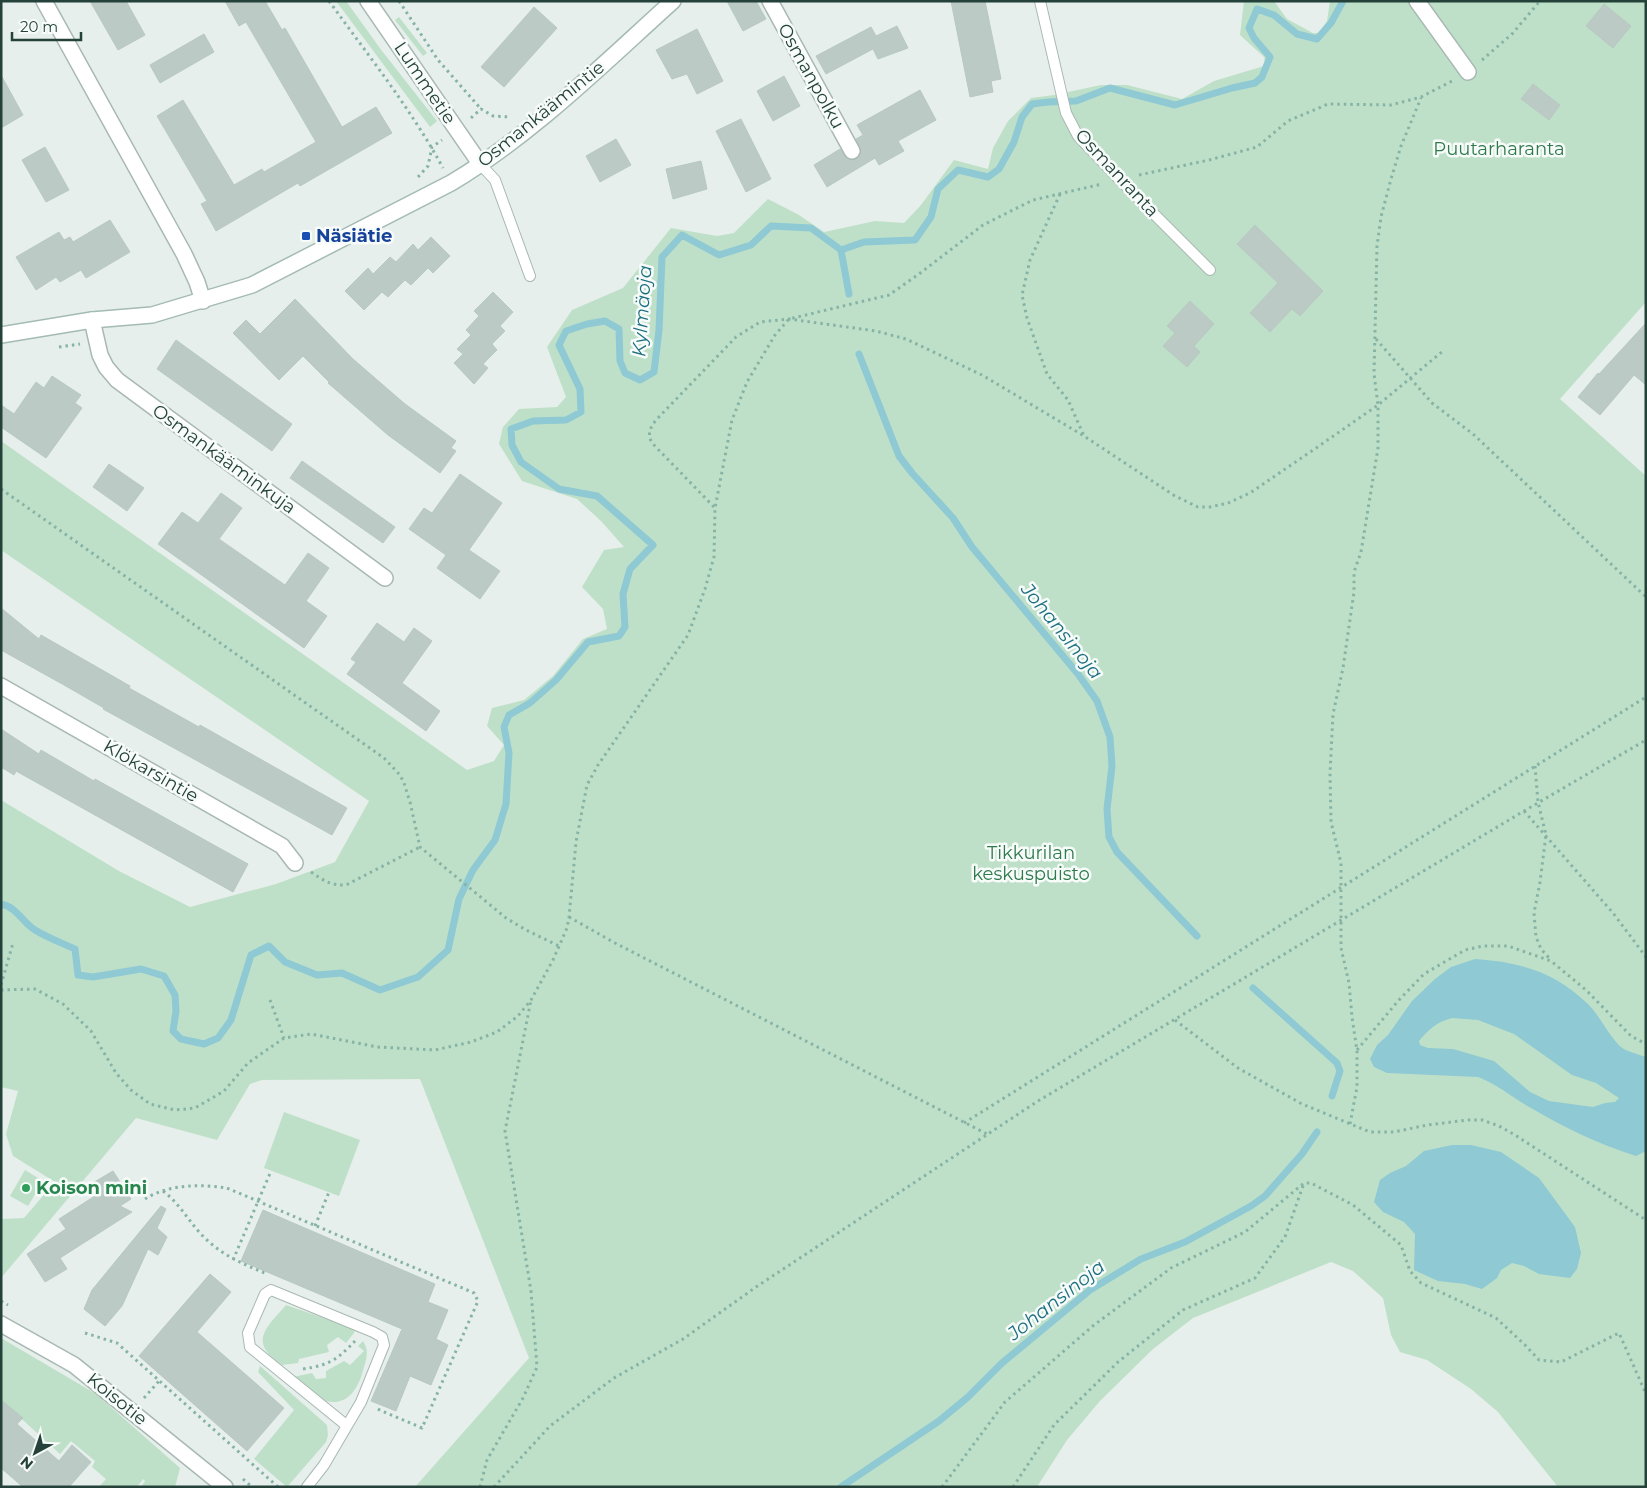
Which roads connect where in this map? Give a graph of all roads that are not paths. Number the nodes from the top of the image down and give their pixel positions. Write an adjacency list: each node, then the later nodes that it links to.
1 (44, 1): 12 (street)
2 (368, 1): 9 (street, Lummetie)
3 (673, 1): 9 (street, Osmankäämintie)
4 (770, 1): 8 (street, Osmanpolku)
5 (1040, 1): 10 (lane, Osmanranta)
6 (1417, 1): 7 (street)
7 (1468, 72)
8 (852, 151)
9 (481, 165): 11 (lane); 12 (street, Osmankäämintie)
10 (1210, 270)
11 (530, 276)
12 (203, 301): 13 (street, Osmankäämintie)
13 (92, 320): 14 (street, Osmankäämintie); 15 (street, Osmankääminkuja)
14 (1, 335)
15 (385, 578)
16 (1, 686): 17 (street, Klökarsintie)
17 (295, 863)
18 (1, 1324): 20 (street, Koisotie)
19 (346, 1425): 19 (lane); 21 (lane)
20 (225, 1487)
21 (307, 1487)

